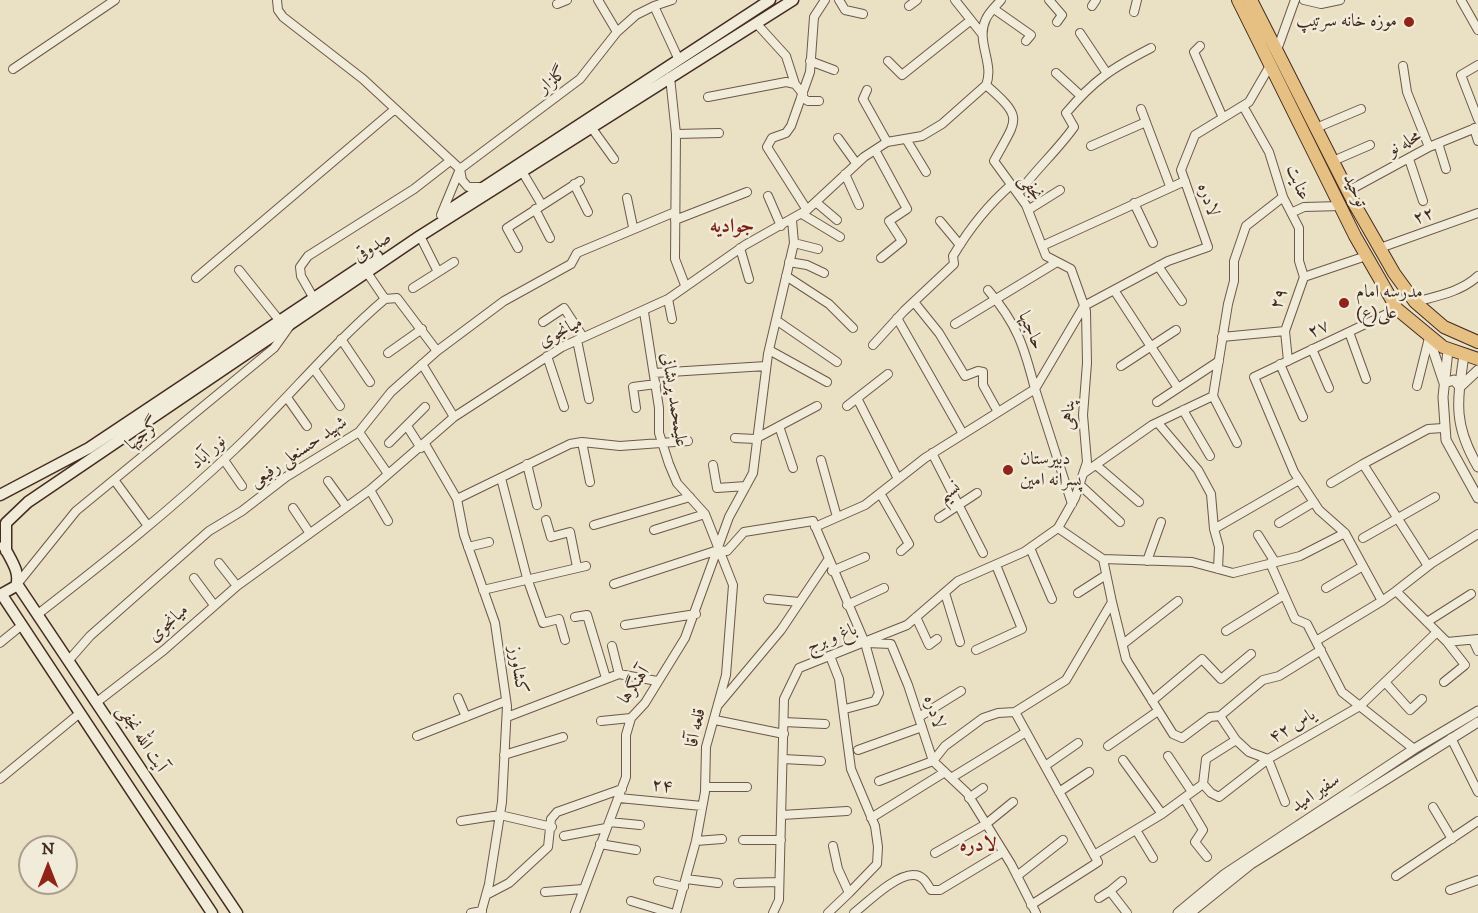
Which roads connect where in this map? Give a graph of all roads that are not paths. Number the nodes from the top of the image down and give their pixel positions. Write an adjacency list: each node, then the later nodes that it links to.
1 (115, 0): 45 (street)
2 (278, 0): 59 (street)
3 (567, 0): 22 (street)
4 (598, 0): 32 (street)
5 (672, 0): 23 (street, گلزار)
6 (770, 0): 21 (main road, صدوقی)
7 (792, 0): 30 (main road, صدوقی)
8 (825, 0): 39 (street)
9 (839, 0): 27 (street)
10 (917, 0): 24 (street)
11 (955, 0): 28 (street)
12 (1001, 0): 25 (street)
13 (1048, 0): 29 (street)
14 (1137, 0): 26 (street)
15 (1238, 0): 42 (main road, توحید)
16 (1251, 0): 38 (main road, توحید)
17 (1295, 0): 38 (street)
18 (1304, 0): 19 (street)
19 (1340, 0)
20 (1461, 0): 31 (street)
21 (757, 3): 41 (main road, صدوقی)
22 (557, 4)
23 (654, 6): 32 (street, گلزار); 41 (street)
24 (909, 6)
25 (994, 9): 34 (street); 35 (street)
26 (1134, 12)
27 (863, 14)
28 (970, 20): 34 (street); 40 (street)
29 (1058, 22)
30 (756, 23): 41 (main road, صدوقی); 50 (street)
31 (1478, 30)
32 (617, 32): 84 (street, گلزار)
33 (1080, 33): 48 (street)
34 (982, 34): 51 (street)
35 (1026, 41)
36 (1200, 46): 62 (street)
37 (1151, 48): 48 (street)
38 (1277, 50): 58 (main road, توحید)
39 (810, 61): 46 (street); 53 (street)
40 (888, 61)
41 (680, 63): 47 (main road, صدوقی)
42 (1271, 64): 57 (street, لادره); 58 (main road, توحید)
43 (1478, 65): 63 (street)
44 (1403, 66): 77 (street)
45 (13, 69)
46 (834, 70)
47 (668, 71): 65 (main road, صدوقی); 69 (street); 90 (main road, صدوقی)
48 (1106, 72): 54 (street)
49 (1056, 73): 54 (street)
50 (795, 84): 53 (street); 55 (street)
51 (986, 85): 71 (street, میانجوی); 91 (street, نجفی)
52 (867, 90): 73 (street)
53 (802, 96): 56 (street); 108 (street)
54 (1081, 96): 96 (street)
55 (708, 97)
56 (819, 101)
57 (1243, 106): 62 (street, لادره); 98 (street, عنایت)
58 (1299, 107): 66 (main road, توحید); 104 (main road, توحید)
59 (395, 109): 81 (street); 142 (street)
60 (1141, 109): 64 (street)
61 (1361, 109): 66 (street)
62 (1223, 118): 89 (street, لادره)
63 (1478, 119)
64 (1146, 122): 76 (street); 92 (street)
65 (591, 127): 79 (street); 87 (main road, صدوقی)
66 (1316, 128): 82 (main road, توحید)
67 (1476, 128): 72 (street); 74 (street, محله نو)
68 (719, 133): 69 (street)
69 (676, 134): 112 (street)
70 (838, 138): 83 (street)
71 (906, 139): 73 (street, میانجوی); 86 (street)
72 (1478, 141)
73 (887, 142): 78 (street, میانجوی)
74 (1438, 143): 77 (street, محله نو); 85 (street)
75 (1370, 145): 82 (street)
76 (1091, 146)
77 (1429, 147): 80 (street, محله نو)
78 (875, 150): 83 (street, میانجوی); 130 (street)
79 (614, 159)
80 (1409, 159): 94 (street, محله نو); 100 (street)
81 (450, 160): 84 (street); 148 (street)
82 (1333, 161): 94 (main road, توحید)
83 (856, 164): 88 (street, میانجوی)
84 (460, 169): 90 (street); 111 (street)
85 (1446, 169)
86 (926, 172)
87 (523, 173): 105 (street); 118 (main road, صدوقی)
88 (844, 174): 101 (street, میانجوی); 103 (street)
89 (1185, 181): 92 (street); 134 (street, لادره)
90 (487, 185): 111 (main road, صدوقی)
91 (1011, 185): 96 (street, نجفی); 123 (street)
92 (1170, 186): 102 (street)
93 (1060, 190): 106 (street)
94 (1348, 191): 127 (main road, توحید)
95 (747, 192): 112 (street, شهید حسنعلی رفیعی)
96 (1018, 195): 106 (street, نجفی)
97 (768, 196): 116 (street)
98 (1283, 196): 109 (street, عنایت); 170 (street)
99 (627, 198): 117 (street)
100 (1424, 201)
101 (817, 203): 108 (street, میانجوی); 114 (street)
102 (1134, 203): 122 (street); 124 (street)
103 (860, 204)
104 (1341, 206): 109 (street); 129 (main road, توحید)
105 (539, 207): 107 (street); 120 (street); 125 (street)
106 (1028, 210): 124 (street, نجفی)
107 (588, 212)
108 (805, 212): 113 (street, میانجوی); 119 (street)
109 (1293, 212): 141 (street, عنایت)
110 (1478, 213): 127 (street, ۲۲)
111 (441, 215): 148 (main road, صدوقی)
112 (675, 216): 117 (street, شهید حسنعلی رفیعی); 144 (street)
113 (792, 220): 116 (street, میانجوی); 121 (street, آهنگرها)
114 (837, 220)
115 (940, 221): 123 (street)
116 (782, 226): 126 (street, میانجوی)
117 (633, 227): 180 (street, شهید حسنعلی رفیعی)
118 (420, 236): 136 (main road, صدوقی); 137 (street)
119 (840, 237)
120 (550, 238)
121 (794, 243): 128 (street); 132 (street, آهنگرها)
122 (1153, 243)
123 (960, 245): 153 (street)
124 (1042, 246): 133 (street, نجفی)
125 (518, 248)
126 (740, 248): 143 (street); 144 (street, میانجوی)
127 (1380, 248): 154 (main road, توحید)
128 (818, 249)
129 (1366, 256): 141 (street, ۲۹); 156 (main road, توحید)
130 (881, 258)
131 (454, 262): 137 (street)
132 (789, 262): 138 (street); 139 (street, آهنگرها)
133 (1057, 262): 151 (street); 155 (street, نجفی)
134 (1158, 266): 147 (street, لادره); 152 (street)
135 (239, 270): 160 (street)
136 (366, 271): 149 (street); 158 (main road, صدوقی)
137 (438, 272): 145 (street)
138 (824, 273)
139 (786, 276): 162 (street, آهنگرها); 166 (street)
140 (1478, 276): 154 (street)
141 (1304, 277): 168 (street, ۲۹)
142 (196, 278)
143 (749, 279)
144 (686, 285): 150 (street, میانجوی)
145 (413, 288)
146 (988, 290): 151 (street, حاجیها)
147 (1114, 290): 155 (street, لادره); 176 (street)
148 (313, 297): 160 (main road, صدوقی)
149 (385, 299): 165 (street); 173 (street, نور آباد)
150 (668, 299): 157 (street, میانجوی); 161 (street)
151 (997, 300): 164 (street); 204 (street, حاجیها)
152 (1182, 301)
153 (914, 302): 159 (street); 217 (street)
154 (1415, 302): 174 (main road, توحید)
155 (1084, 306): 204 (street); 245 (street, پناهی)
156 (1397, 309): 169 (street, ۲۷); 172 (main road, توحید)
157 (644, 312): 171 (street, میانجوی); 193 (street, علیمحمد پریشانی)
158 (297, 317): 250 (street, گرجیها); 277 (main road, صدوقی)
159 (897, 318): 175 (street); 226 (street)
160 (279, 320): 260 (main road, صدوقی)
161 (672, 320)
162 (776, 320): 178 (street, آهنگرها); 186 (street)
163 (543, 322): 171 (street)
164 (955, 324)
165 (422, 328): 180 (street); 181 (street)
166 (853, 328)
167 (1176, 330): 176 (street)
168 (1285, 332): 170 (street); 187 (street, ۲۹)
169 (1349, 332): 177 (street, ۲۷); 195 (street)
170 (1222, 337): 185 (street)
171 (580, 338): 183 (street, میانجوی); 208 (street)
172 (1429, 338): 179 (main road, توحید); 198 (street); 200 (street)
173 (341, 339): 191 (street, نور آباد); 196 (street)
174 (1478, 342)
175 (873, 345)
176 (1151, 347): 190 (street); 202 (street)
177 (1312, 349): 187 (street, ۲۷); 203 (street)
178 (769, 350): 189 (street, آهنگرها); 197 (street)
179 (1448, 350): 182 (main road, توحید); 198 (street)
180 (437, 351): 188 (street, شهید حسنعلی رفیعی)
181 (388, 353)
182 (1464, 355): 184 (main road, توحید); 201 (street)
183 (547, 356): 214 (street); 218 (street, میانجوی)
184 (1478, 359)
185 (1219, 361): 202 (street); 205 (street)
186 (837, 362)
187 (1284, 363): 219 (street, ۲۹); 249 (street, ۲۷)
188 (422, 364): 218 (street); 225 (street, شهید حسنعلی رفیعی)
189 (766, 366): 193 (street); 228 (street, آهنگرها)
190 (1121, 366)
191 (314, 369): 207 (street, نور آباد); 210 (street)
192 (1478, 370): 201 (street)
193 (654, 373): 199 (street, علیمحمد پریشانی)
194 (888, 374): 206 (street)
195 (1366, 379)
196 (370, 382)
197 (827, 382)
198 (1444, 383): 201 (street); 224 (street)
199 (656, 384): 215 (street); 233 (street, علیمحمد پریشانی)
200 (1417, 386)
201 (1460, 387): 243 (street)
202 (1178, 388): 209 (street)
203 (1329, 388)
204 (1035, 389): 217 (street); 268 (street)
205 (1213, 396): 216 (street); 232 (street)
206 (857, 398): 213 (street); 248 (street)
207 (288, 399): 221 (street); 237 (street, نور آباد)
208 (589, 399)
209 (1157, 402)
210 (340, 406)
211 (425, 406): 222 (street)
212 (817, 406): 223 (street)
213 (847, 406)
214 (564, 407)
215 (636, 408)
216 (1183, 410): 220 (street); 236 (street)
217 (998, 412): 226 (street)
218 (454, 417): 234 (street, میانجوی)
219 (1303, 417)
220 (1158, 423): 241 (street); 287 (street)
221 (307, 426)
222 (407, 426): 230 (street); 234 (street, کشاورز)
223 (778, 426): 228 (street); 244 (street)
224 (1443, 428): 242 (street); 263 (street)
225 (359, 432): 246 (street); 362 (street, شهید حسنعلی رفیعی)
226 (963, 434): 235 (street)
227 (735, 438): 228 (street)
228 (755, 439): 256 (street, آهنگرها)
229 (688, 441): 233 (street)
230 (389, 442)
231 (582, 442): 233 (street); 239 (street); 252 (street)
232 (1237, 443)
233 (663, 444): 261 (street, علیمحمد پریشانی)
234 (423, 446): 246 (street, میانجوی); 264 (street, کشاورز)
235 (932, 453): 248 (street); 267 (street)
236 (1210, 456)
237 (224, 460): 255 (street); 284 (street, نور آباد)
238 (821, 460): 274 (street)
239 (526, 464): 247 (street); 269 (street)
240 (713, 465): 256 (street)
241 (1096, 465): 245 (street); 265 (street)
242 (1363, 465): 253 (street); 276 (street)
243 (1478, 467)
244 (793, 468)
245 (1084, 473): 254 (street, پناهی)
246 (388, 474): 257 (street, میانجوی)
247 (501, 478): 264 (street); 315 (street)
248 (898, 479): 258 (street)
249 (1299, 480): 266 (street); 287 (street)
250 (115, 481): 284 (street); 316 (street, گرجیها)
251 (328, 481): 270 (street)
252 (590, 482)
253 (1331, 483)
254 (1080, 485): 268 (street, پناهی); 280 (street)
255 (242, 486)
256 (746, 486): 298 (street, آهنگرها)
257 (370, 490): 270 (street, میانجوی); 279 (street)
258 (880, 493): 274 (street); 300 (street)
259 (977, 493): 267 (street, نسیم)
260 (0, 495)
261 (690, 497): 273 (street, علیمحمد پریشانی); 283 (street)
262 (1436, 497): 276 (street)
263 (1478, 498)
264 (457, 499): 296 (street, کشاورز)
265 (1139, 502)
266 (1314, 502): 282 (street); 290 (street)
267 (958, 504): 275 (street, نسیم); 301 (street)
268 (1072, 504): 286 (street, پناهی)
269 (537, 505)
270 (346, 506): 289 (street, میانجوی)
271 (293, 508): 289 (street)
272 (0, 511): 277 (main road)
273 (705, 514): 288 (street); 298 (street, علیمحمد پریشانی)
274 (837, 517): 285 (street)
275 (939, 518)
276 (1397, 518): 293 (street); 310 (street)
277 (10, 519): 299 (main road)
278 (546, 520): 315 (street)
279 (388, 521)
280 (1120, 522)
281 (1161, 522): 305 (street)
282 (1279, 523)
283 (594, 525)
284 (148, 526): 338 (street, نور آباد)
285 (815, 527): 298 (street); 303 (street)
286 (1058, 528): 297 (street, باغ و برج); 304 (street)
287 (1214, 529): 311 (street)
288 (654, 530)
289 (309, 532): 318 (street, میانجوی)
290 (1345, 533): 307 (street); 309 (street)
291 (1478, 534): 310 (street)
292 (1258, 535): 307 (street)
293 (1363, 538)
294 (0, 539): 299 (main road, آیت الله نجفی)
295 (489, 542): 296 (street)
296 (468, 547): 321 (street, کشاورز)
297 (1030, 548): 308 (street, باغ و برج); 328 (street)
298 (718, 549): 317 (street); 339 (street, آهنگرها); 375 (street, قلعه آقا)
299 (6, 551): 316 (main road, آیت الله نجفی)
300 (901, 551)
301 (983, 553)
302 (866, 557): 312 (street)
303 (828, 560): 312 (street); 333 (street)
304 (1103, 560): 305 (street); 313 (street)
305 (1147, 561): 311 (street)
306 (219, 563): 318 (street)
307 (1272, 563): 311 (street); 326 (street)
308 (996, 566): 323 (street, باغ و برج); 357 (street)
309 (1363, 566): 320 (street); 332 (street)
310 (1428, 566): 322 (street)
311 (1218, 569)
312 (832, 571): 335 (street)
313 (1106, 575): 324 (street); 334 (street)
314 (194, 578): 336 (street)
315 (527, 578): 321 (street); 349 (street)
316 (18, 584): 327 (main road); 329 (main road, آیت الله نجفی)
317 (614, 584)
318 (237, 586): 336 (street, میانجوی)
319 (884, 588): 335 (street)
320 (1326, 588)
321 (483, 590): 371 (street, کشاورز)
322 (1396, 591): 332 (street); 342 (street)
323 (945, 593): 341 (street, باغ و برج); 351 (street)
324 (1078, 593)
325 (1471, 594): 342 (street)
326 (1284, 595): 345 (street); 350 (street)
327 (0, 596): 337 (main road, آیت الله نجفی)
328 (1052, 598)
329 (28, 599): 337 (main road); 338 (main road, آیت الله نجفی)
330 (768, 599): 333 (street)
331 (1178, 601): 355 (street)
332 (1382, 601): 350 (street)
333 (799, 602): 375 (street)
334 (1112, 602): 355 (street); 379 (street)
335 (847, 604): 354 (street)
336 (213, 605): 373 (street, میانجوی)
337 (13, 612): 343 (main road, آیت الله نجفی)
338 (38, 614): 362 (main road, آیت الله نجفی)
339 (696, 614): 344 (street); 365 (street, آهنگرها)
340 (575, 618): 364 (street)
341 (916, 618): 347 (street); 354 (street, باغ و برج)
342 (1427, 622): 346 (street)
343 (22, 625): 353 (street); 380 (main road, آیت الله نجفی)
344 (625, 625)
345 (1227, 631)
346 (1437, 632): 352 (street); 366 (street, یاس ۴۲)
347 (938, 639)
348 (1475, 639): 352 (street); 359 (street)
349 (565, 640)
350 (1316, 641): 358 (street)
351 (960, 642)
352 (1447, 642): 367 (street)
353 (0, 643)
354 (865, 643): 361 (street, باغ و برج); 376 (street); 384 (street, لادره)
355 (1123, 644): 372 (street)
356 (612, 646): 363 (street)
357 (976, 650)
358 (1321, 650): 374 (street); 381 (street)
359 (1478, 651)
360 (1251, 654): 372 (street)
361 (830, 656): 376 (street); 388 (street, باغ و برج)
362 (69, 660): 373 (main road, آیت الله نجفی)
363 (619, 674): 364 (street); 365 (street)
364 (606, 678): 383 (street)
365 (657, 681): 385 (street, آهنگرها)
366 (1385, 682): 370 (street); 374 (street, یاس ۴۲)
367 (1444, 682)
368 (961, 691): 384 (street)
369 (458, 698): 382 (street)
370 (1422, 699)
371 (506, 701): 382 (street); 383 (street, کشاورز)
372 (1152, 701): 377 (street)
373 (97, 702): 476 (main road, آیت الله نجفی)
374 (1360, 706): 400 (street); 405 (street, یاس ۴۲)
375 (716, 708): 386 (street, قلعه آقا)
376 (845, 709): 433 (street)
377 (1158, 711): 381 (street); 399 (street)
378 (1478, 711): 400 (street, سفیر امید)
379 (1015, 712): 392 (street); 408 (street)
380 (81, 713): 412 (street); 475 (main road, آیت الله نجفی)
381 (1220, 716): 397 (street)
382 (466, 717): 394 (street)
383 (507, 717): 402 (street, کشاورز)
384 (919, 717): 391 (street, لادره)
385 (631, 718): 387 (street); 418 (street, آهنگرها)
386 (714, 720): 393 (street); 415 (street, قلعه آقا)
387 (601, 721)
388 (784, 722): 390 (street); 393 (street, باغ و برج)
389 (1478, 722): 396 (street, سفیر امید)
390 (825, 724)
391 (922, 727): 401 (street); 408 (street, لادره)
392 (1026, 732): 409 (street); 411 (street)
393 (783, 734): 404 (street, باغ و برج)
394 (417, 736)
395 (563, 737): 402 (street)
396 (1451, 738): 419 (street); 487 (street, سفیر امید)
397 (1236, 740): 405 (street, یاس ۴۲); 414 (street)
398 (1078, 743): 409 (street)
399 (1108, 746)
400 (1413, 749): 486 (street, سفیر امید)
401 (858, 750)
402 (504, 755): 431 (street, کشاورز)
403 (1168, 756): 421 (street)
404 (783, 759): 407 (street); 432 (street, باغ و برج)
405 (1268, 759): 414 (street); 426 (street)
406 (1123, 760): 430 (street)
407 (821, 761)
408 (933, 761): 411 (street, لادره); 413 (street)
409 (1045, 766): 420 (street)
410 (1089, 772): 420 (street)
411 (948, 775): 423 (street, لادره); 433 (street)
412 (0, 779)
413 (879, 781)
414 (1203, 784): 421 (street)
415 (705, 787): 416 (street); 427 (street, قلعه آقا)
416 (747, 787)
417 (984, 788): 423 (street)
418 (622, 789): 422 (street, آهنگرها); 439 (street)
419 (1477, 789)
420 (1059, 792): 453 (street)
421 (1192, 792): 424 (street)
422 (619, 798): 427 (street, ۲۴); 437 (street, آهنگرها)
423 (969, 798): 436 (street, لادره)
424 (1184, 798): 430 (street); 454 (street)
425 (1013, 802): 436 (street)
426 (1285, 802)
427 (702, 806): 447 (street, قلعه آقا)
428 (1433, 807): 442 (street)
429 (846, 811): 432 (street)
430 (1162, 814): 440 (street)
431 (500, 815): 434 (street); 439 (street); 470 (street, کشاورز)
432 (782, 815): 445 (street, باغ و برج)
433 (871, 818): 469 (street)
434 (461, 821)
435 (1478, 821): 442 (street)
436 (986, 824): 451 (street, لادره); 452 (street)
437 (607, 825): 438 (street); 441 (street); 448 (street, آهنگرها)
438 (640, 825)
439 (552, 828): 470 (street)
440 (1136, 830): 453 (street); 455 (street)
441 (564, 836)
442 (1452, 838): 457 (street)
443 (722, 839): 447 (street)
444 (743, 840): 445 (street)
445 (780, 840): 461 (street, باغ و برج)
446 (1063, 840): 456 (street)
447 (696, 841): 462 (street, قلعه آقا)
448 (600, 844): 450 (street); 465 (street, آهنگرها)
449 (833, 846): 469 (street)
450 (636, 850)
451 (1003, 852): 456 (street, لادره); 483 (street)
452 (935, 854)
453 (1094, 855): 473 (street)
454 (1207, 857)
455 (1153, 858)
456 (1017, 876): 473 (street, لادره)
457 (1396, 876)
458 (1478, 879): 466 (street)
459 (658, 881): 462 (street)
460 (1122, 881): 467 (street)
461 (779, 882): 464 (street); 481 (street, باغ و برج)
462 (685, 883): 463 (street); 480 (street, قلعه آقا)
463 (718, 883)
464 (738, 883)
465 (583, 889): 468 (street); 478 (street, آهنگرها)
466 (1450, 890)
467 (1110, 891): 471 (street); 485 (street)
468 (545, 892)
469 (849, 893): 482 (street)
470 (486, 895): 474 (street, کشاورز)
471 (1099, 898)
472 (631, 901): 479 (street)
473 (1031, 905): 484 (street, لادره)
474 (482, 912): 477 (street)
475 (212, 913)
476 (237, 913)
477 (471, 913)
478 (574, 913)
479 (671, 913)
480 (676, 913)
481 (773, 913)
482 (828, 913)
483 (854, 913)
484 (1035, 913)
485 (1127, 913)
486 (1178, 913)
487 (1190, 913)

